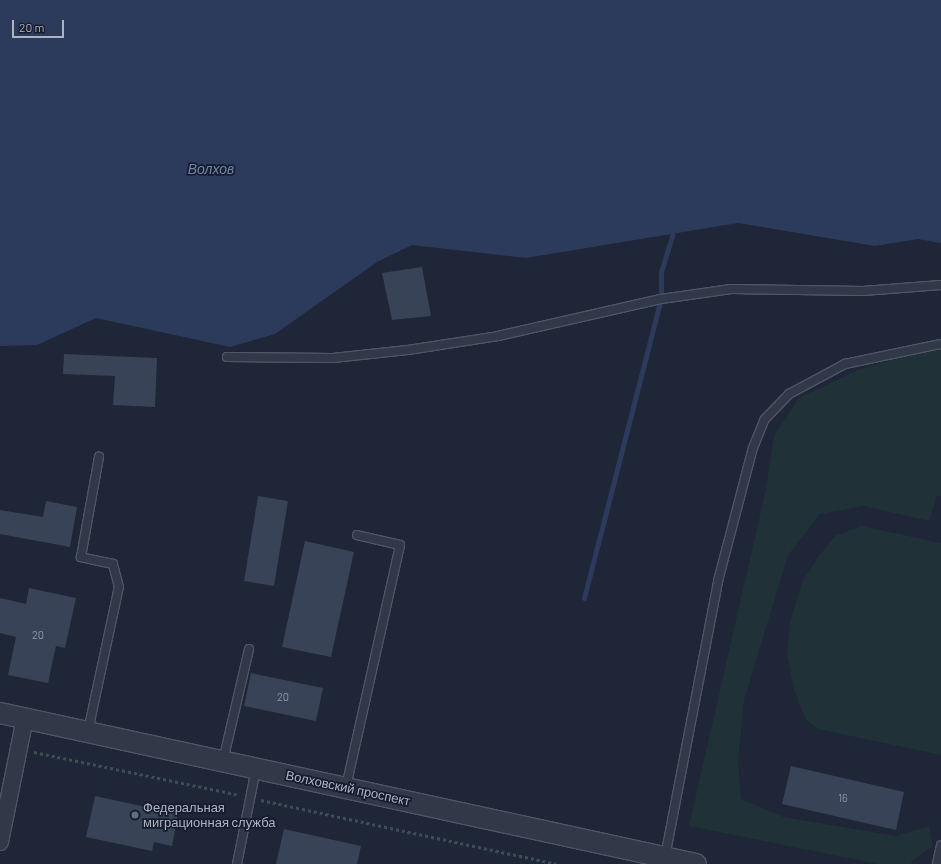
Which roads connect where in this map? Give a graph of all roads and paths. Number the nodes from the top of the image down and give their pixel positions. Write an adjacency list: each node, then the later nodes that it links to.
1 (941, 286): 3 (lane)
2 (941, 344): 18 (lane)
3 (227, 357)
4 (100, 457): 9 (lane)
5 (357, 535): 13 (lane)
6 (249, 649): 11 (lane)
7 (0, 713): 8 (street, Волховский проспект)
8 (25, 718): 9 (street, Волховский проспект); 10 (street)
9 (88, 732): 11 (street, Волховский проспект)
10 (19, 749): 14 (path); 15 (street)
11 (223, 761): 12 (street, Волховский проспект)
12 (256, 768): 13 (street, Волховский проспект); 14 (lane)
13 (346, 788): 18 (street, Волховский проспект)
14 (250, 798): 19 (lane); 20 (path)
15 (4, 801): 16 (street)
16 (0, 842)
17 (941, 845): 22 (lane)
18 (664, 861): 21 (street, Волховский проспект)
19 (236, 864)
20 (556, 864)
21 (696, 864)
22 (937, 864)

